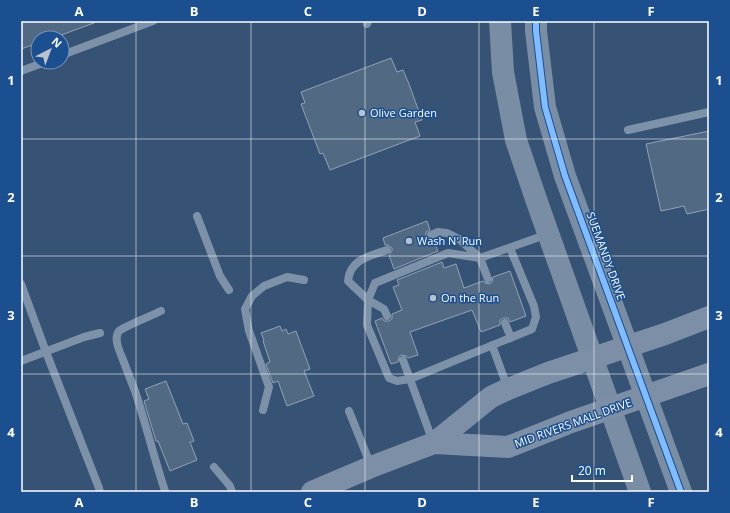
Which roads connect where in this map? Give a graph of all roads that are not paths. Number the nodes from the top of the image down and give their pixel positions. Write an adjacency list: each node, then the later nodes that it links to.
1 (153, 21): 4 (lane)
2 (500, 21): 8 (street)
3 (536, 21): 24 (street, SUEMANDY DRIVE)
4 (70, 52)
5 (709, 112): 6 (lane)
6 (628, 130)
7 (197, 216): 16 (lane)
8 (548, 234): 10 (lane); 27 (street)
9 (431, 235): 12 (lane)
10 (510, 248): 12 (lane); 23 (lane)
11 (387, 250): 17 (lane)
12 (480, 258): 13 (lane); 17 (lane)
13 (488, 279)
14 (304, 280): 35 (lane)
15 (21, 284): 26 (lane)
16 (229, 290)
17 (368, 300): 19 (lane); 31 (lane)
18 (161, 311): 41 (lane)
19 (387, 316)
20 (709, 317): 24 (main road, MID RIVERS MALL DRIVE)
21 (505, 324): 23 (lane)
22 (100, 333): 26 (lane)
23 (510, 338): 25 (lane)
24 (628, 345): 27 (main road, MID RIVERS MALL DRIVE); 33 (street, SUEMANDY DRIVE)
25 (492, 346): 31 (lane); 32 (lane)
26 (46, 352): 29 (lane); 40 (lane)
27 (592, 358): 32 (main road, MID RIVERS MALL DRIVE); 34 (street)
28 (403, 360): 31 (lane)
29 (21, 361)
30 (709, 374): 33 (main road, MID RIVERS MALL DRIVE)
31 (410, 379): 37 (lane)
32 (508, 389): 37 (main road, MID RIVERS MALL DRIVE)
33 (646, 396): 34 (main road, MID RIVERS MALL DRIVE); 45 (street, SUEMANDY DRIVE)
34 (611, 409): 37 (main road, MID RIVERS MALL DRIVE); 44 (street)
35 (263, 410)
36 (349, 411): 38 (lane)
37 (434, 443): 38 (main road, MID RIVERS MALL DRIVE)
38 (371, 467): 43 (main road, MID RIVERS MALL DRIVE)
39 (214, 468): 42 (lane)
40 (101, 491)
41 (165, 491)
42 (232, 492)
43 (312, 492)
44 (640, 492)
45 (681, 492)

